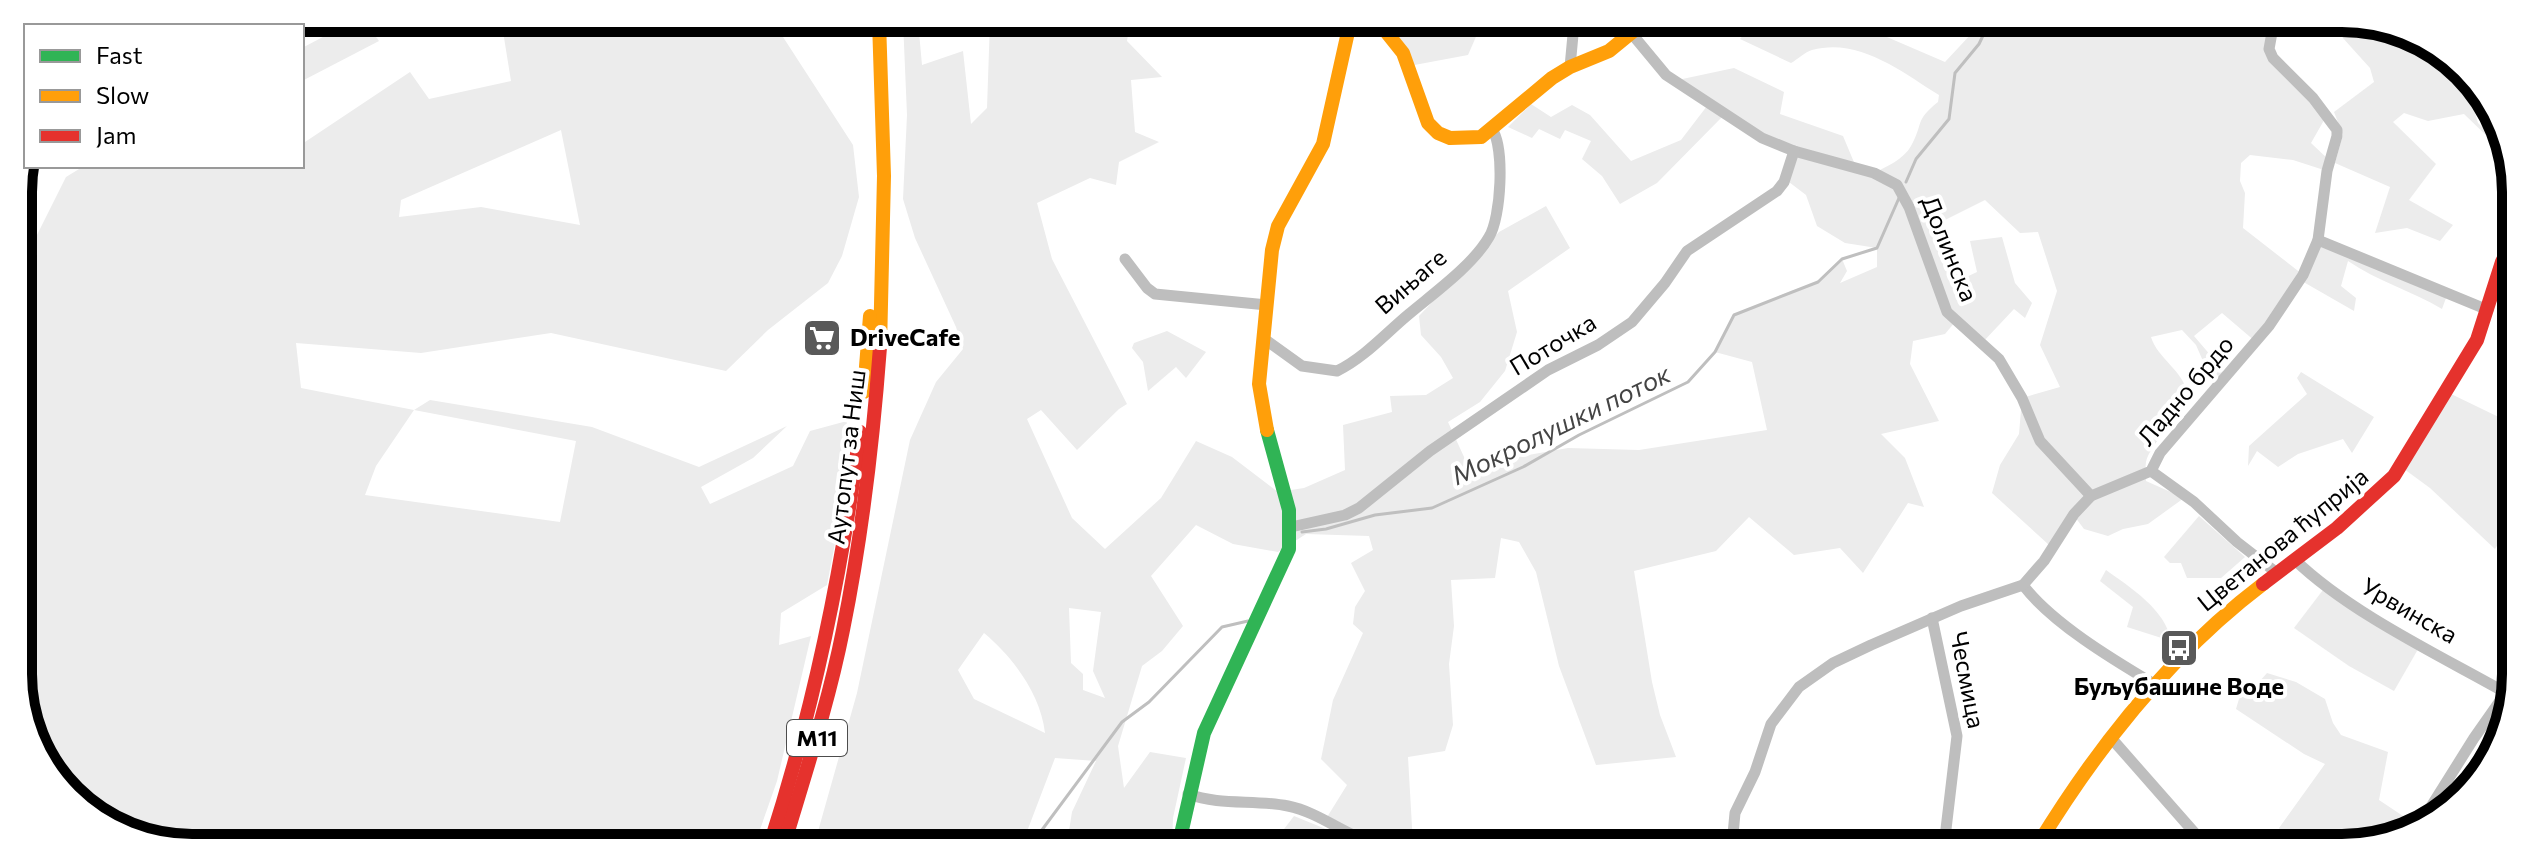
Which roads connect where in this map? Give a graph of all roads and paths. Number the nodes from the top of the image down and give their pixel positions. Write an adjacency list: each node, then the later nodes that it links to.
1 (865, 32): 33 (main road, Аутопут за Ниш / M11)
2 (879, 32): 34 (main road, Аутопут за Ниш / M11)
3 (1348, 32): 17 (main road)
4 (1386, 32): 10 (main road)
5 (1573, 32): 9 (street)
6 (1633, 32): 9 (main road)
7 (1639, 32): 11 (street, Долинска)
8 (2272, 32): 12 (street, Ладно брдо)
9 (1570, 67): 10 (main road)
10 (1492, 129): 19 (street, Вињаге)
11 (1794, 151): 21 (street, Долинска); 22 (street, Поточка)
12 (2318, 240): 18 (street); 20 (street, Ладно брдо)
13 (1125, 259): 17 (street)
14 (2502, 262): 15 (main road, Цветанова ћуприја)
15 (2493, 295): 16 (street); 18 (main road, Цветанова ћуприја)
16 (2502, 297)
17 (1267, 305): 19 (main road)
18 (2488, 310): 23 (main road, Цветанова ћуприја)
19 (1263, 338): 22 (main road)
20 (2151, 471): 21 (street, Ладно брдо); 24 (street)
21 (2091, 496): 25 (street, Ладно брдо)
22 (1291, 527): 31 (main road)
23 (2295, 560): 24 (main road, Цветанова ћуприја); 28 (street, Урвинска)
24 (2277, 573): 27 (main road, Цветанова ћуприја)
25 (2023, 585): 26 (street); 27 (street)
26 (1932, 618): 37 (street); 38 (street, Чесмица)
27 (2154, 684): 30 (main road, Цветанова ћуприја)
28 (2501, 689)
29 (2500, 702): 32 (street)
30 (2112, 739): 39 (main road, Цветанова ћуприја); 40 (street)
31 (1188, 794): 35 (main road); 36 (street)
32 (2431, 807)
33 (773, 834)
34 (787, 834)
35 (1181, 834)
36 (1347, 834)
37 (1733, 834)
38 (1945, 834)
39 (2044, 834)
40 (2196, 834)

